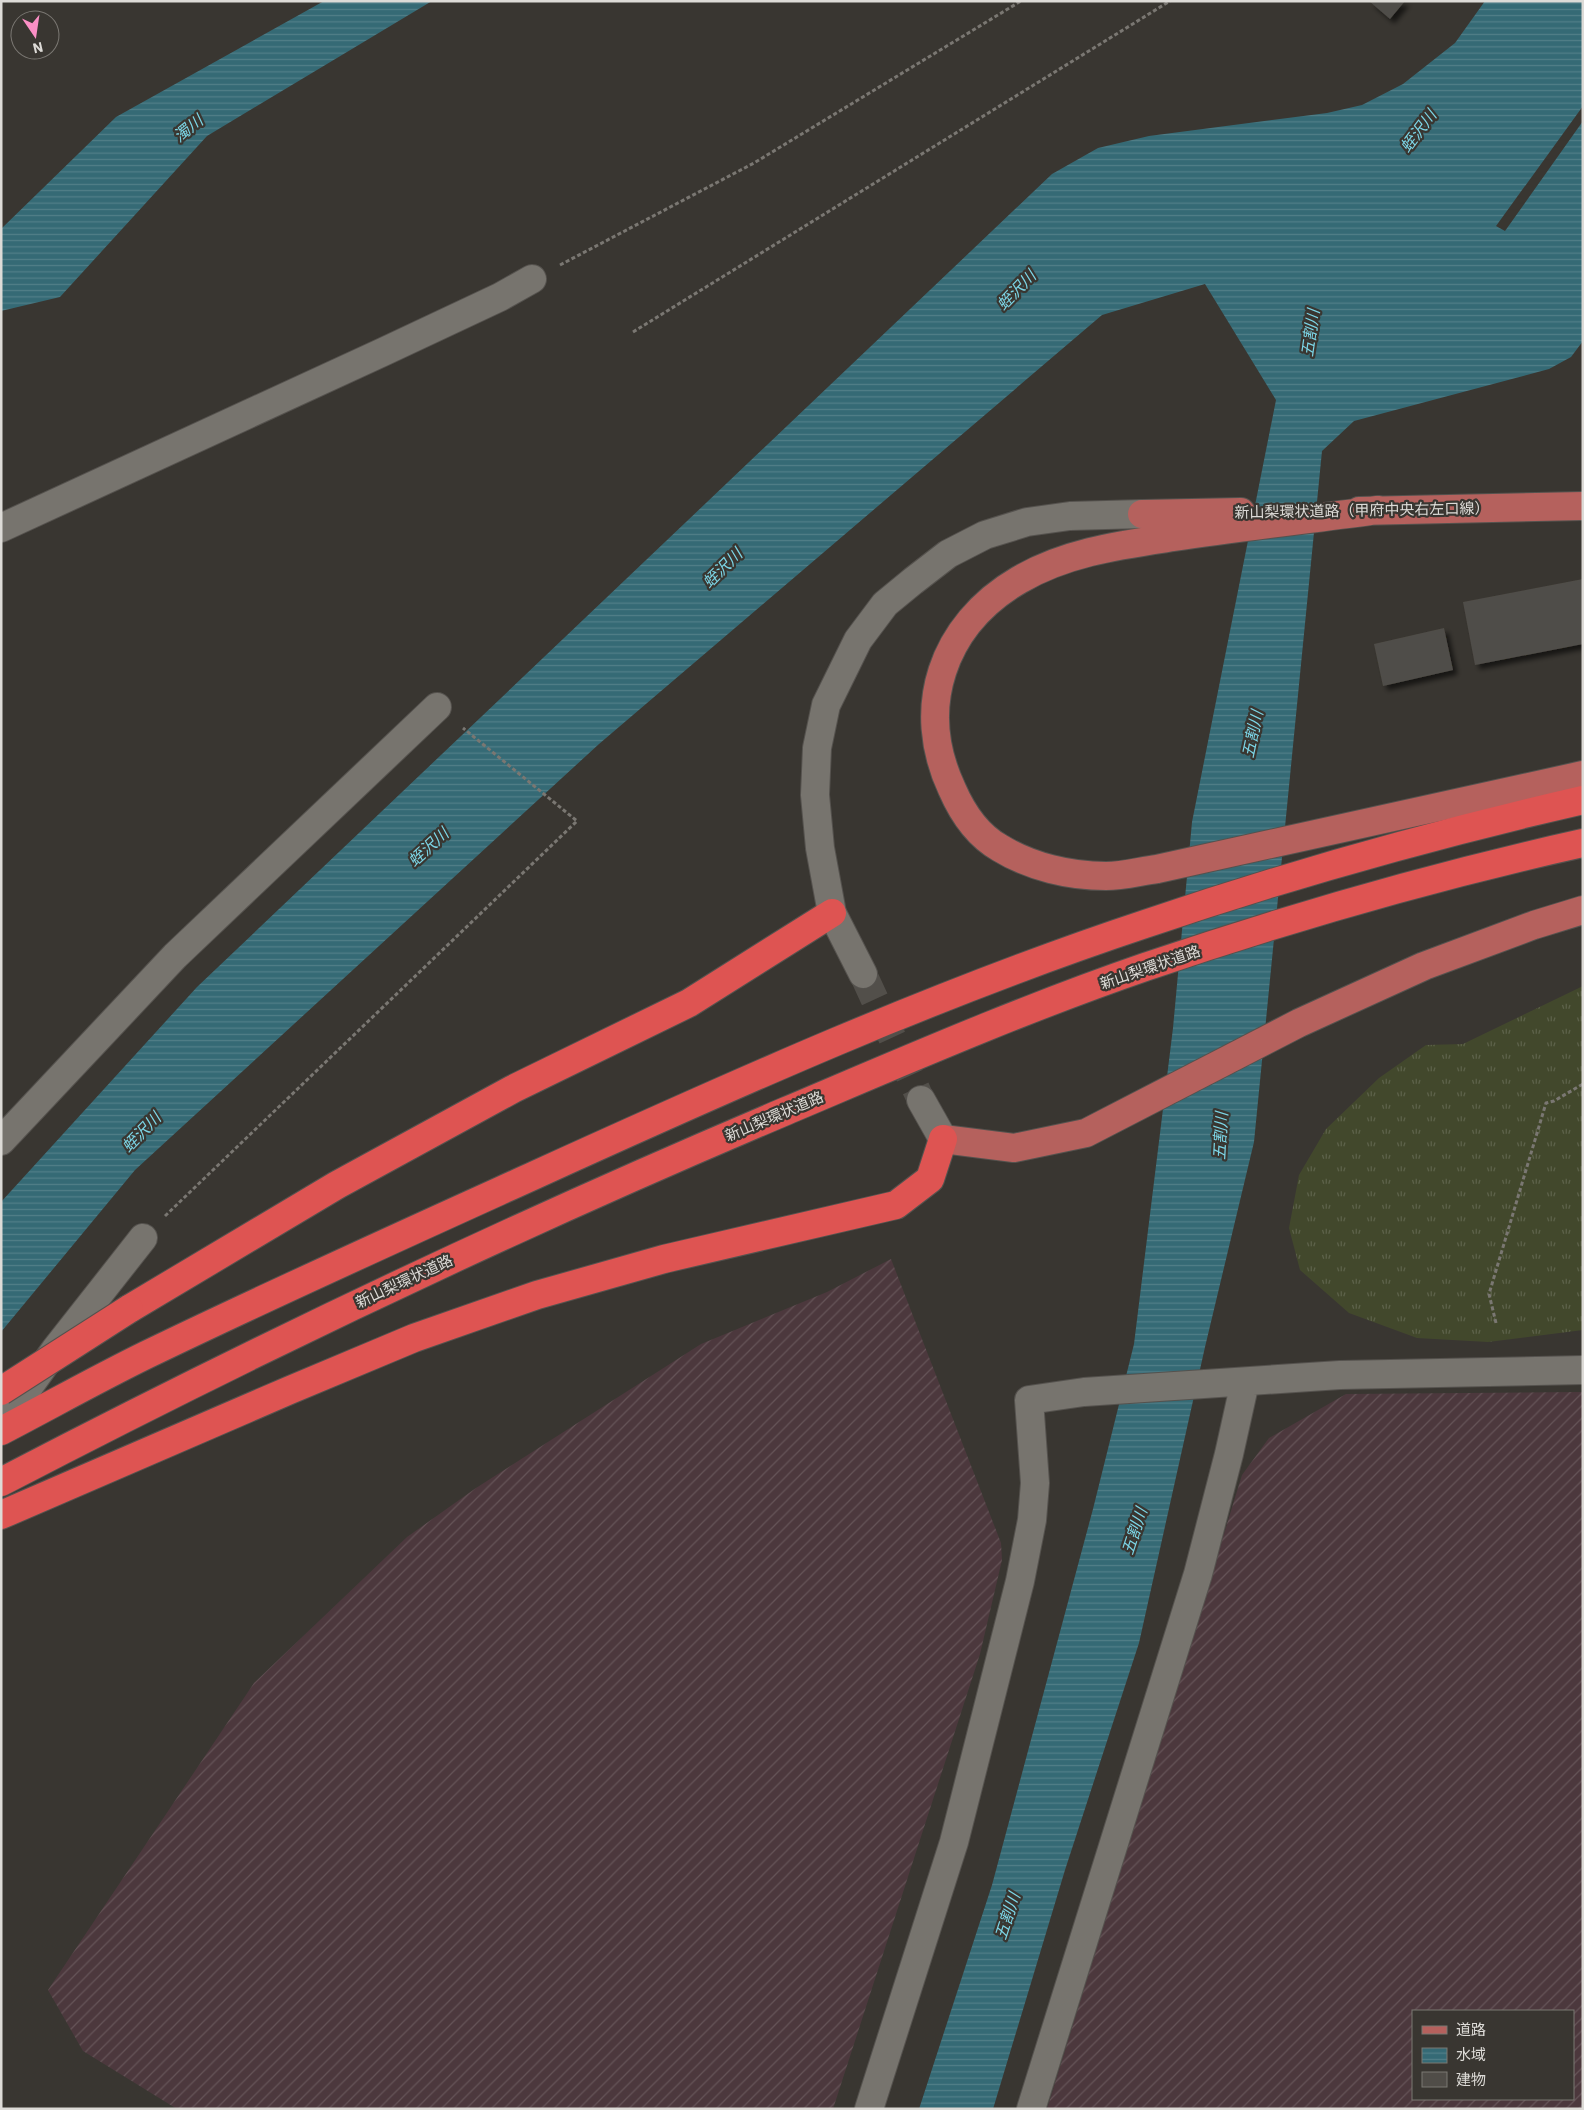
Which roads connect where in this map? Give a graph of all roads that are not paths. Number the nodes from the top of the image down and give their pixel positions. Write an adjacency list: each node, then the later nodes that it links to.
1 (532, 279): 5 (street)
2 (1583, 506): 4 (main road, 新山梨環状道路（甲府中央右左口線）)
3 (1142, 514): 4 (main road, 新山梨環状道路（甲府中央右左口線）); 11 (street)
4 (1216, 522): 7 (main road)
5 (1, 528)
6 (437, 707): 15 (street)
7 (1583, 775)
8 (1583, 800): 21 (highway)
9 (1583, 843): 22 (highway, 新山梨環状道路)
10 (1583, 910): 14 (main road)
11 (832, 913): 12 (street); 19 (highway, bridge)
12 (863, 974)
13 (921, 1100): 14 (street)
14 (943, 1139): 23 (highway)
15 (1, 1141)
16 (143, 1238): 20 (street)
17 (1583, 1370): 18 (street)
18 (1234, 1383): 24 (street); 25 (street)
19 (1, 1391)
20 (1, 1426)
21 (1, 1431)
22 (1, 1482)
23 (1, 1515)
24 (869, 2109)
25 (1031, 2109)

